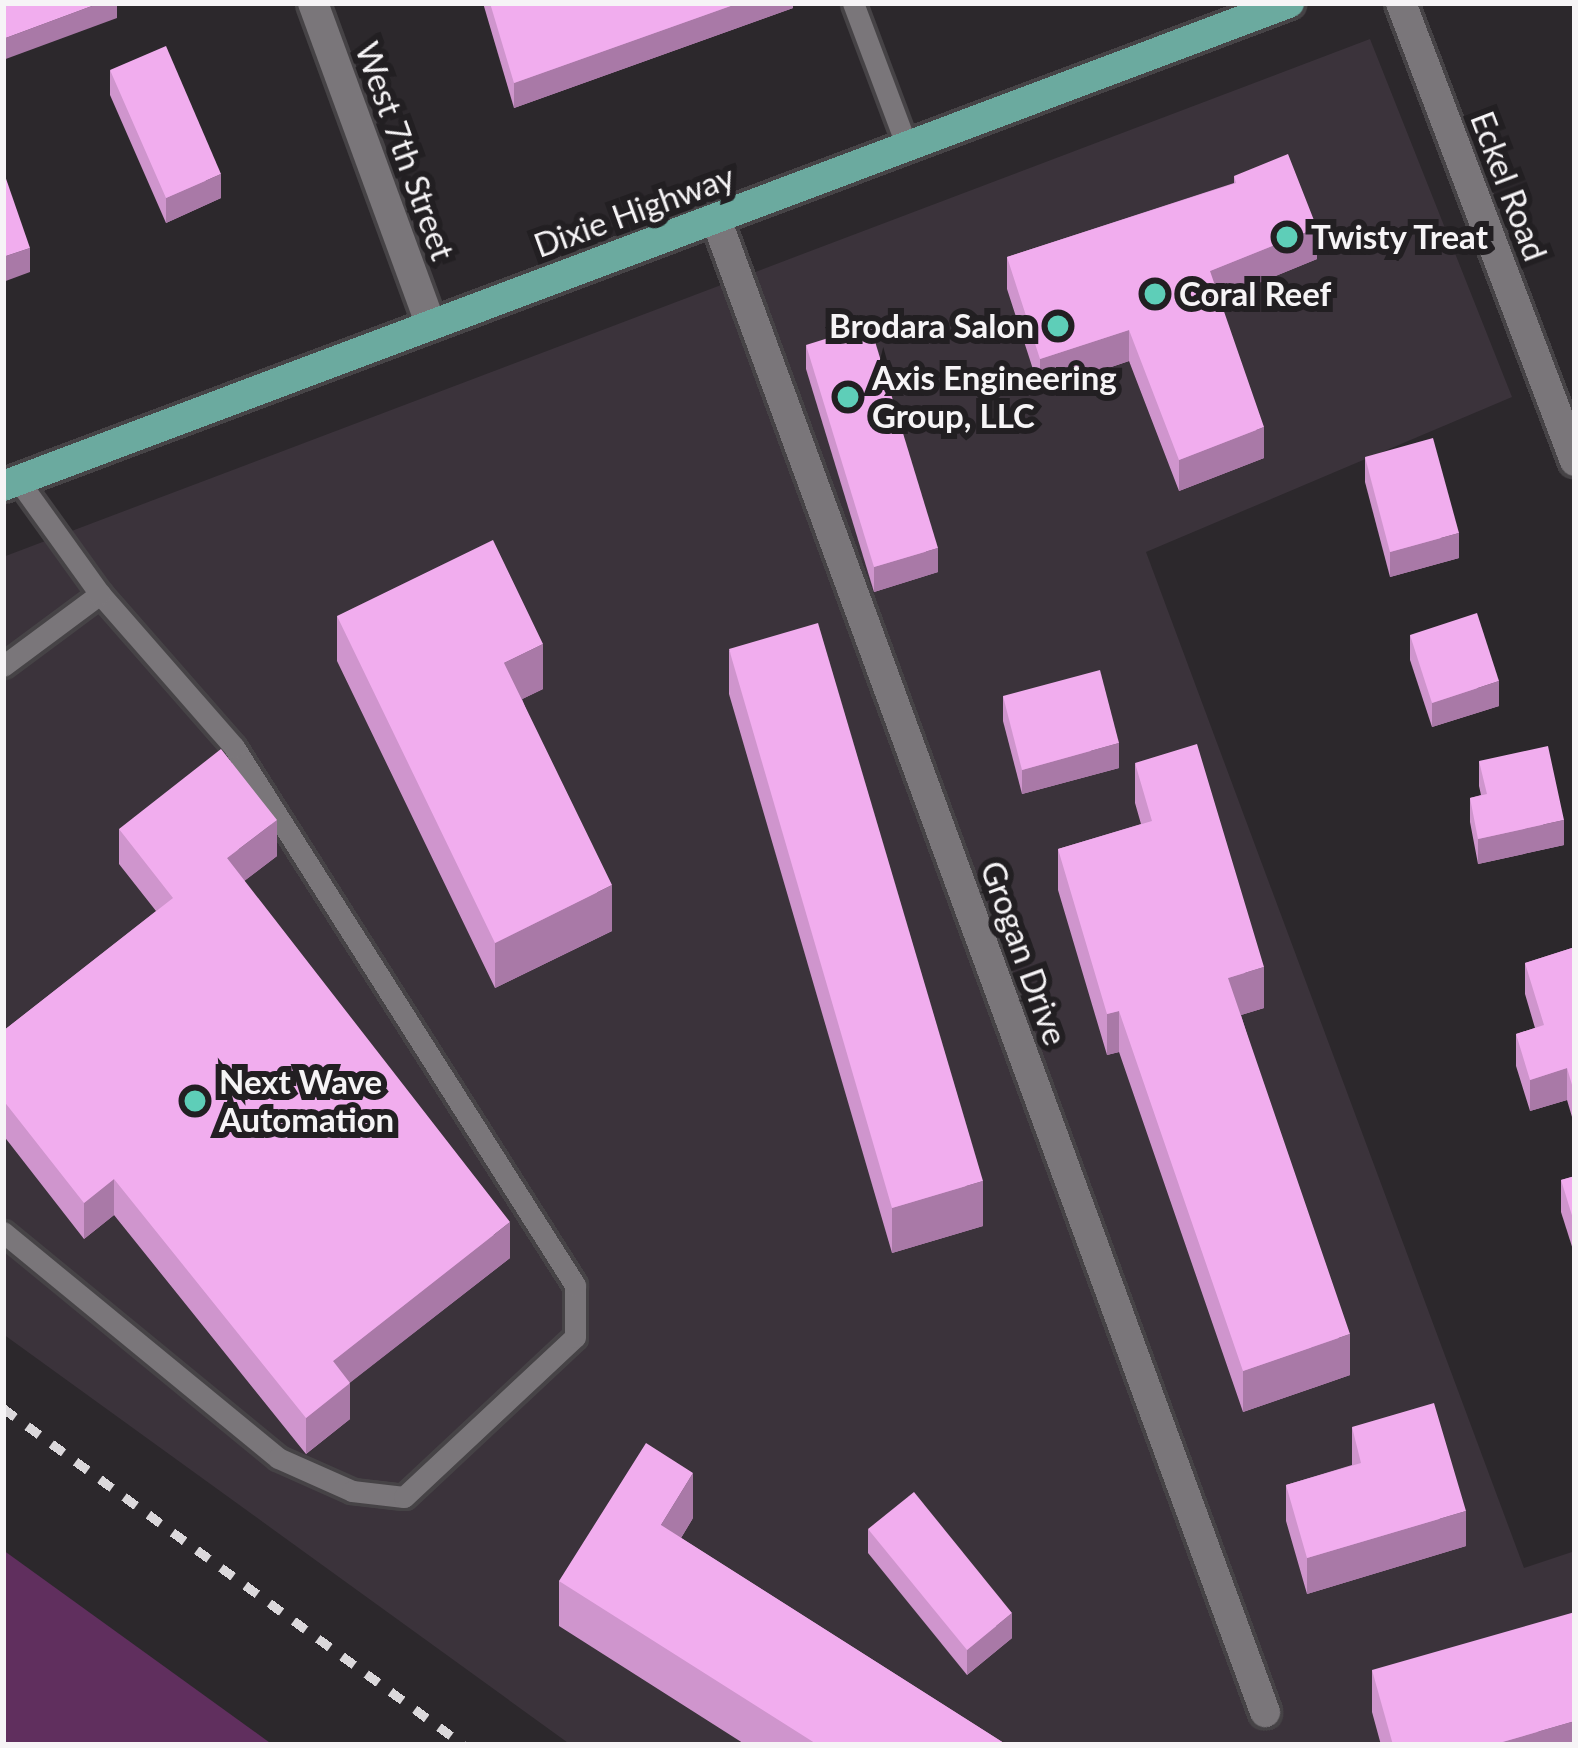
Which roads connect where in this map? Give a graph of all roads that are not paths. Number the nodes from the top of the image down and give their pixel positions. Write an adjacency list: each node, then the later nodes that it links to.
1 (313, 3): 7 (street, West 7th Street)
2 (854, 3): 5 (lane)
3 (1289, 3): 5 (main road, Dixie Highway)
4 (1401, 3): 8 (street, Eckel Road)
5 (907, 147): 6 (main road, Dixie Highway)
6 (716, 219): 7 (main road, Dixie Highway); 13 (street, Grogan Drive)
7 (431, 325): 9 (main road, Dixie Highway)
8 (1575, 461)
9 (10, 483): 10 (lane)
10 (100, 594): 11 (lane); 12 (lane)
11 (3, 666)
12 (3, 1232)
13 (1265, 1712)

